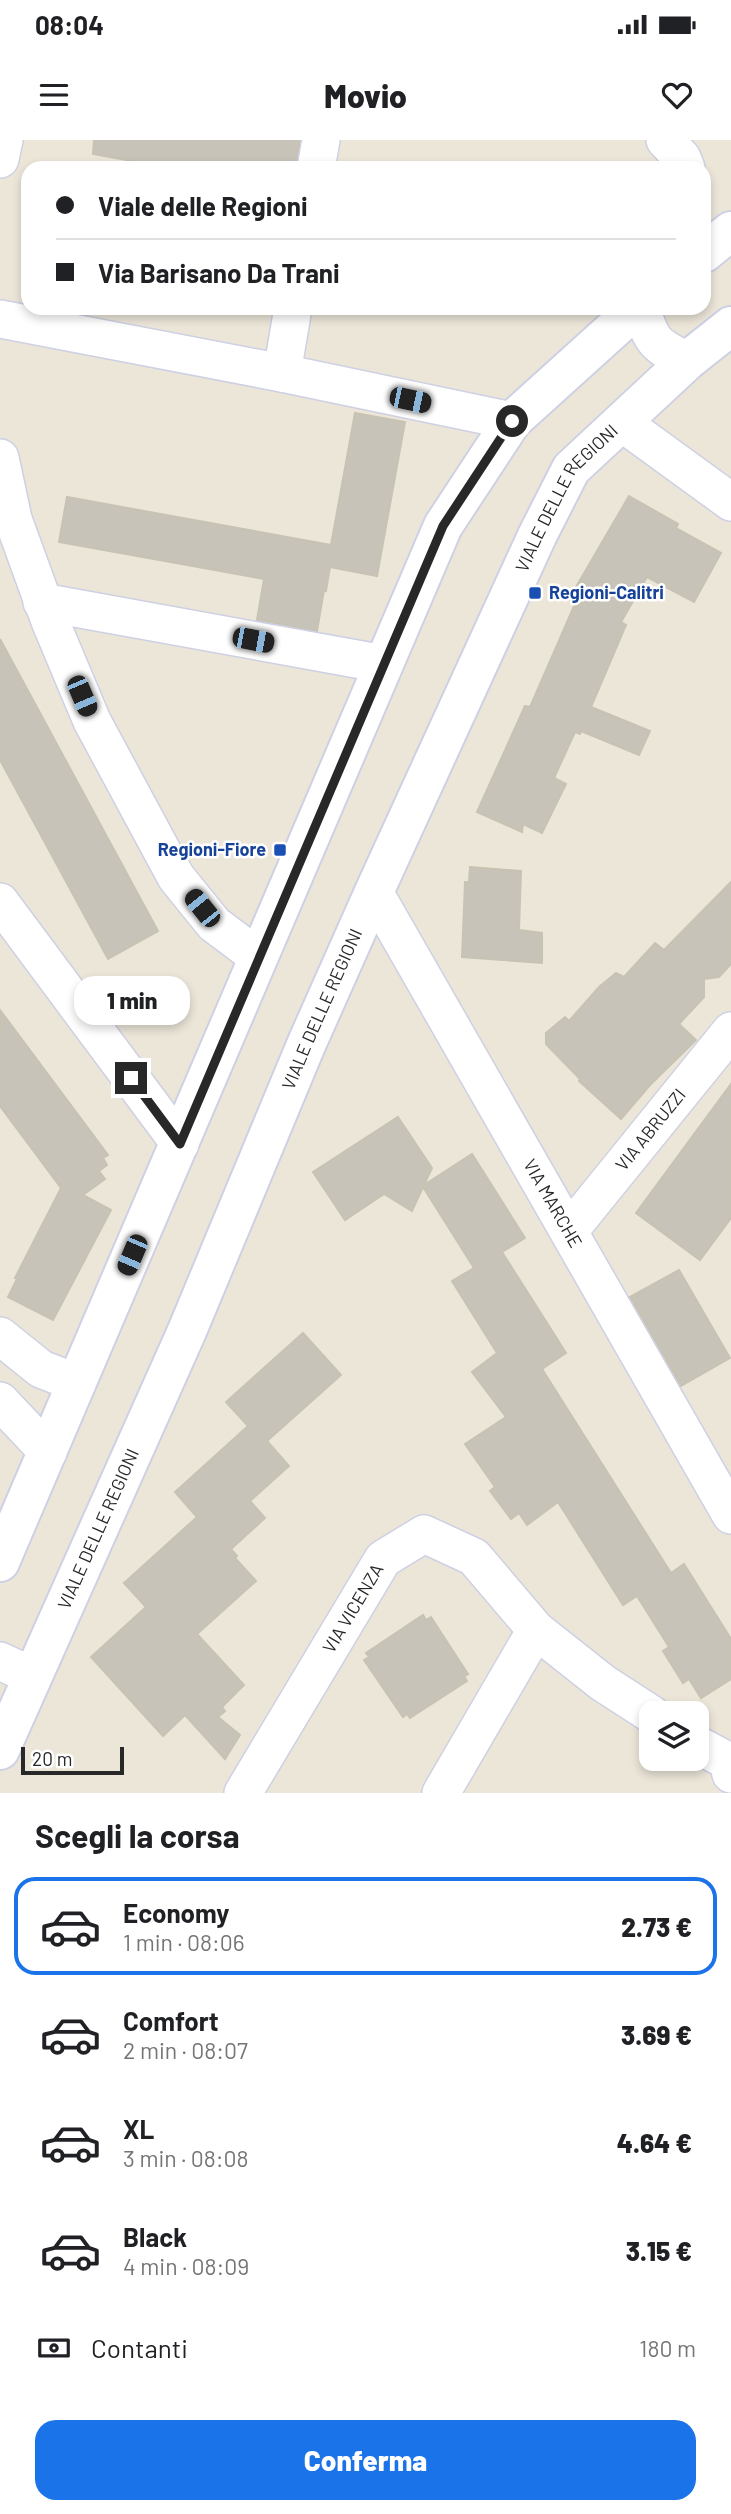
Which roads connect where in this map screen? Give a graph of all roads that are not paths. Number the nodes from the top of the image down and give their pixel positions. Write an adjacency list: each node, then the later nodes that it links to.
1 (4, 140): 4 (street)
2 (321, 140): 5 (street)
3 (665, 140): 6 (street)
4 (0, 159)
5 (317, 161)
6 (683, 161)
7 (731, 232): 8 (street)
8 (711, 248)
9 (292, 315): 15 (street)
10 (631, 315): 16 (street)
11 (642, 315): 14 (street)
12 (0, 319): 15 (street)
13 (731, 326): 14 (street, VIALE DELLE REGIONI)
14 (687, 362): 17 (street, VIALE DELLE REGIONI)
15 (282, 373): 16 (street)
16 (512, 421): 21 (street)
17 (621, 422): 19 (street); 22 (street, VIALE DELLE REGIONI)
18 (0, 458): 20 (street)
19 (731, 502)
20 (42, 602): 21 (street); 24 (street)
21 (384, 664): 24 (street)
22 (374, 892): 27 (street, VIA MARCHE); 35 (street, VIALE DELLE REGIONI)
23 (0, 902): 26 (street)
24 (258, 957): 26 (street)
25 (731, 1031): 27 (street, VIA ABRUZZI)
26 (180, 1144): 29 (street)
27 (569, 1231): 32 (street, VIA MARCHE)
28 (0, 1336): 29 (street)
29 (77, 1384): 31 (street)
30 (0, 1401): 31 (street)
31 (48, 1452): 33 (street)
32 (731, 1516)
33 (0, 1562)
34 (536, 1630): 36 (street, VIA VICENZA); 40 (street, VIA VICENZA); 41 (street)
35 (16, 1669): 37 (street, VIALE DELLE REGIONI)
36 (639, 1706)
37 (2, 1738)
38 (709, 1756): 39 (street)
39 (726, 1771)
40 (243, 1793)
41 (441, 1793)

